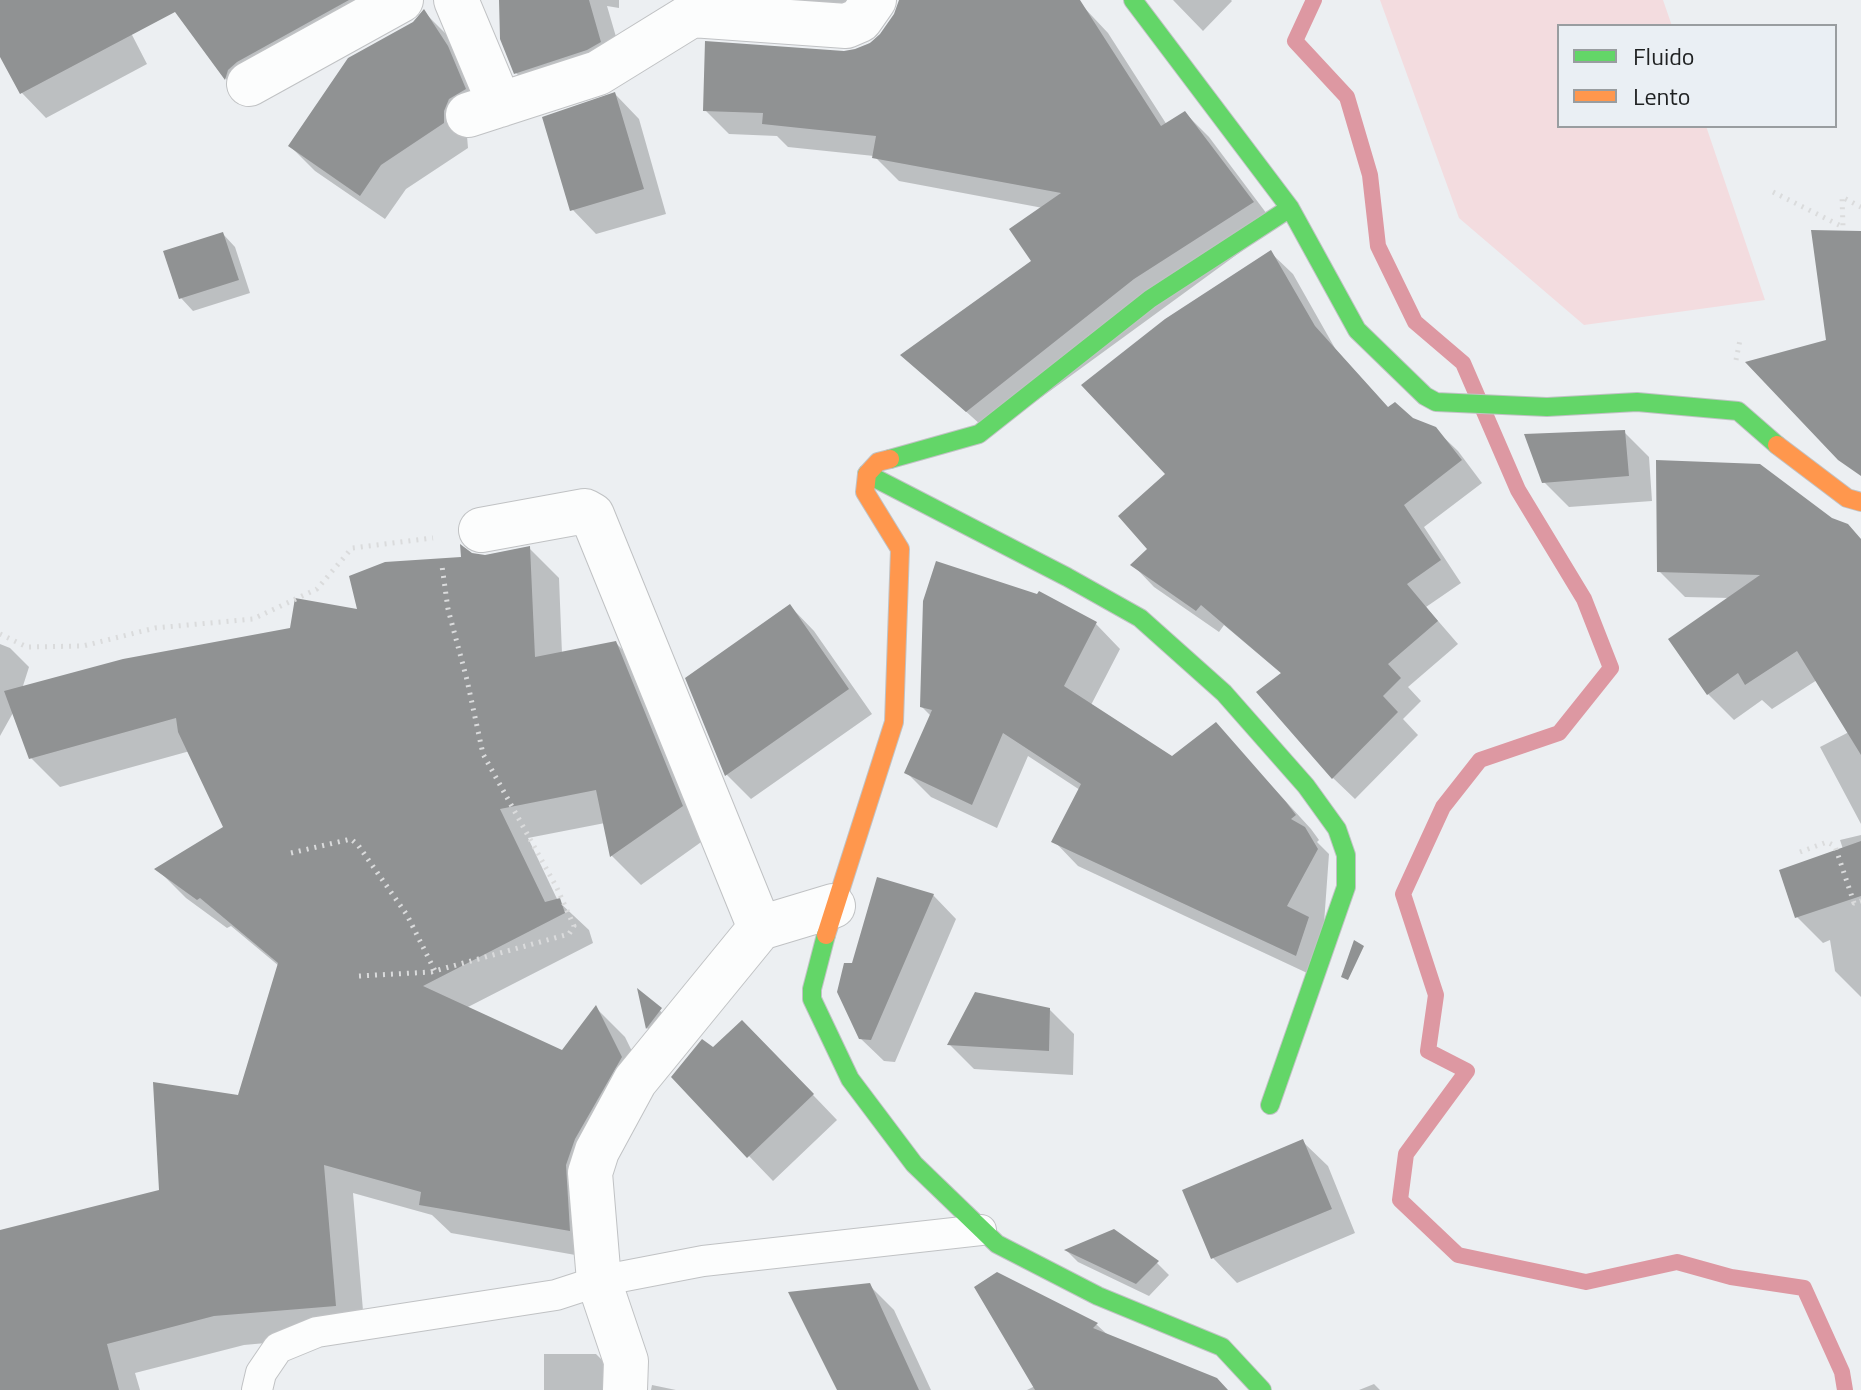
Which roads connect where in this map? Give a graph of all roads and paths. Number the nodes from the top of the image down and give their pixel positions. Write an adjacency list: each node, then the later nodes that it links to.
1 (401, 0): 5 (street)
2 (456, 0): 3 (street)
3 (874, 0)
4 (1133, 0): 8 (street)
5 (249, 84)
6 (1773, 192): 7 (path)
7 (1861, 207)
8 (1290, 208): 9 (street); 10 (street)
9 (867, 474): 17 (street); 21 (street)
10 (1861, 502)
11 (481, 530): 12 (path); 18 (street)
12 (438, 537): 13 (path); 19 (path)
13 (0, 634)
14 (1800, 852): 16 (path)
15 (291, 853): 19 (path)
16 (1861, 901)
17 (833, 906): 18 (street); 22 (street)
18 (760, 928): 23 (street)
19 (435, 971): 20 (path)
20 (359, 976)
21 (1270, 1105)
22 (981, 1230): 23 (lane); 26 (street)
23 (599, 1281): 24 (lane); 25 (street)
24 (257, 1390)
25 (625, 1390)
26 (1262, 1390)

